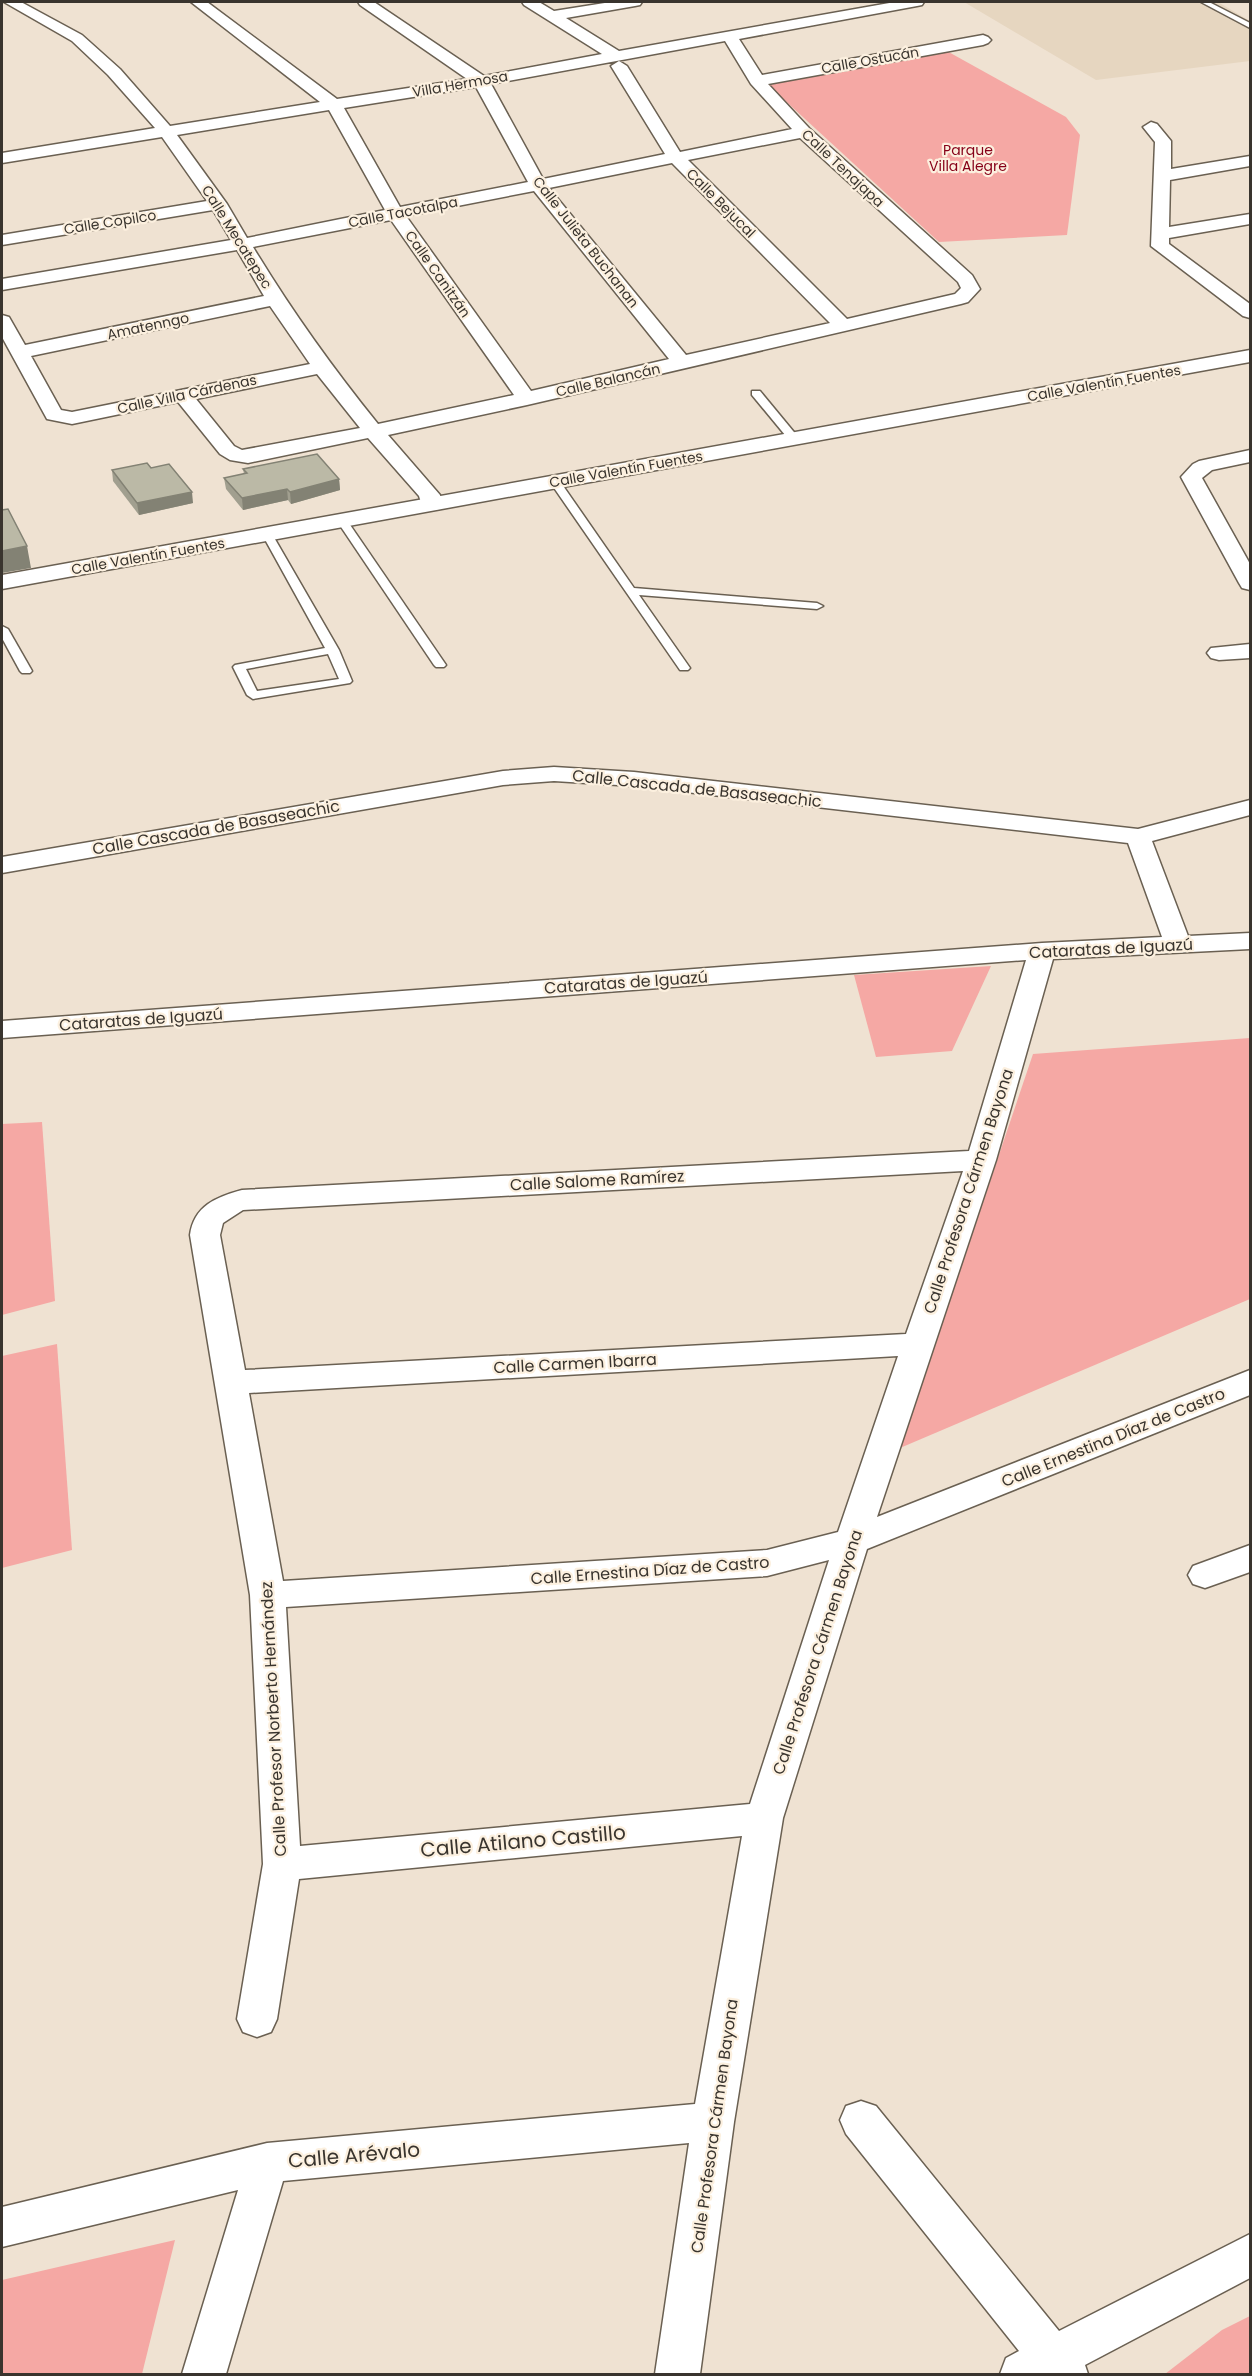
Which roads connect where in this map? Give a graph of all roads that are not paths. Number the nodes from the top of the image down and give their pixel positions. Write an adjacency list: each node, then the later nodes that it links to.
1 (11, 2): 18 (street, Calle Mecatepec)
2 (198, 2): 16 (street, Calle Canitzán)
3 (365, 2): 14 (street, Calle Julieta Buchanan)
4 (529, 2): 9 (street, Calle Bejucal)
5 (628, 2): 9 (street)
6 (917, 2): 11 (street, Villa Hermosa)
7 (1205, 2): 8 (lane); 10 (lane)
8 (1213, 2)
9 (552, 16): 13 (street, Calle Bejucal)
10 (1251, 26)
11 (729, 35): 13 (street, Villa Hermosa); 15 (street, Calle Tenajapa)
12 (983, 40): 15 (street, Calle Ostucán)
13 (617, 61): 14 (street, Villa Hermosa); 21 (street, Calle Bejucal)
14 (481, 81): 16 (street, Villa Hermosa); 24 (street, Calle Julieta Buchanan)
15 (757, 81): 19 (street, Calle Tenajapa)
16 (335, 106): 18 (street, Villa Hermosa); 26 (street, Calle Canitzán)
17 (1151, 127): 23 (street)
18 (166, 132): 20 (street, Villa Hermosa); 25 (street, Calle Mecatepec)
19 (803, 132): 21 (street, Calle Tacotalpa); 32 (street, Calle Tenajapa)
20 (4, 154)
21 (675, 157): 24 (street, Calle Tacotalpa); 36 (street, Calle Bejucal)
22 (1250, 160): 23 (street)
23 (1162, 176): 28 (street)
24 (538, 185): 26 (street, Calle Tacotalpa); 39 (street, Calle Julieta Buchanan)
25 (219, 204): 29 (street, Calle Copilco); 30 (street, Calle Mecatepec)
26 (395, 213): 30 (street, Calle Tacotalpa); 43 (street, Calle Canitzán)
27 (1251, 219): 28 (street)
28 (1161, 234): 34 (street)
29 (2, 240)
30 (242, 244): 31 (street, Calle Tacotalpa); 33 (street, Calle Mecatepec)
31 (2, 285)
32 (971, 289): 36 (street, Calle Balancán)
33 (276, 299): 37 (street, Amatenngo); 40 (street, Calle Mecatepec)
34 (1251, 312)
35 (2, 321): 37 (street)
36 (843, 325): 39 (street, Calle Balancán)
37 (20, 352): 42 (street, Calle Villa Cárdenas)
38 (1251, 356): 45 (street, Calle Valentín Fuentes)
39 (682, 363): 43 (street, Calle Balancán)
40 (322, 367): 42 (street, Calle Villa Cárdenas); 44 (street, Calle Mecatepec)
41 (756, 393): 45 (lane)
42 (182, 395): 44 (street, Calle Balancán)
43 (527, 399): 44 (street, Calle Balancán)
44 (373, 431): 48 (street, Calle Mecatepec)
45 (794, 439): 47 (street, Calle Valentín Fuentes)
46 (1251, 456): 52 (street)
47 (555, 482): 48 (street, Calle Valentín Fuentes); 53 (lane)
48 (431, 504): 49 (street, Calle Valentín Fuentes)
49 (342, 521): 50 (street, Calle Valentín Fuentes); 59 (lane)
50 (267, 534): 51 (street, Calle Valentín Fuentes); 56 (lane)
51 (2, 582)
52 (1251, 584)
53 (631, 591): 54 (lane); 60 (lane)
54 (818, 606)
55 (2, 629): 61 (lane)
56 (333, 651): 56 (lane)
57 (1251, 651): 58 (street)
58 (1219, 653)
59 (440, 665)
60 (684, 668)
61 (26, 671)
62 (1251, 807): 63 (street, Calle Cascada de Basaseachic)
63 (1138, 837): 64 (street, Calle Cascada de Basaseachic); 66 (street)
64 (2, 865)
65 (1251, 941): 66 (street, Cataratas de Iguazú)
66 (1178, 944): 67 (street, Cataratas de Iguazú)
67 (1042, 951): 68 (street, Cataratas de Iguazú); 69 (street, Calle Profesora Cármen Bayona)
68 (2, 1029)
69 (981, 1160): 70 (street, Calle Salome Ramírez); 71 (street, Calle Profesora Cármen Bayona)
70 (216, 1211): 72 (street, Calle Profesor Norberto Hernández)
71 (919, 1344): 72 (street, Calle Carmen Ibarra); 74 (street, Calle Profesora Cármen Bayona)
72 (231, 1382): 77 (street, Calle Profesor Norberto Hernández)
73 (1251, 1382): 74 (street, Calle Ernestina Díaz de Castro)
74 (852, 1541): 77 (street, Calle Ernestina Díaz de Castro); 78 (street, Calle Profesora Cármen Bayona)
75 (1251, 1558): 76 (street)
76 (1205, 1575)
77 (268, 1595): 79 (street, Calle Profesor Norberto Hernández)
78 (764, 1818): 79 (street, Calle Atilano Castillo); 82 (street, Calle Profesora Cármen Bayona)
79 (282, 1864): 80 (street, Calle Profesor Norberto Hernández)
80 (257, 2019)
81 (861, 2120): 86 (street)
82 (713, 2122): 83 (street, Calle Arévalo); 88 (street, Calle Profesora Cármen Bayona)
83 (267, 2163): 84 (street, Calle Arévalo); 87 (street)
84 (2, 2227)
85 (1251, 2255): 86 (street)
86 (1047, 2370)
87 (204, 2374)
88 (678, 2374)

